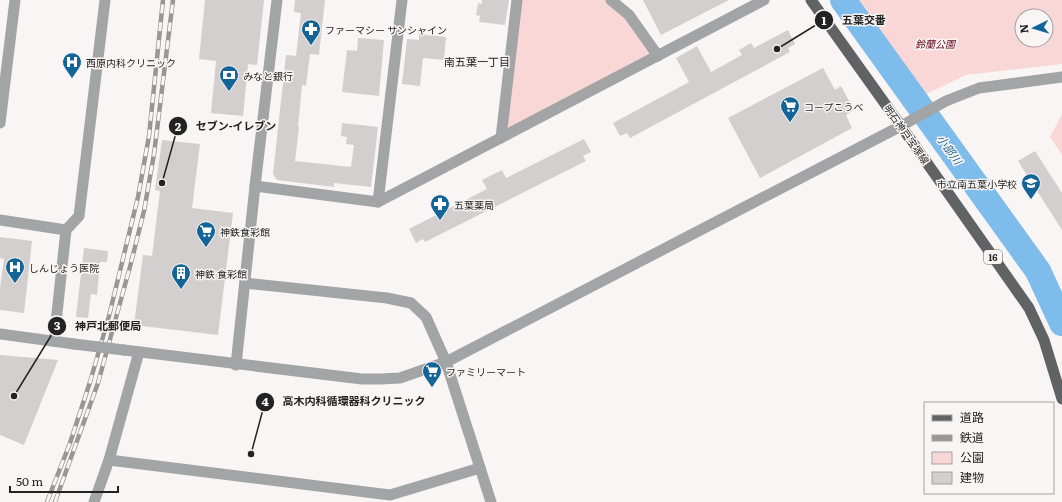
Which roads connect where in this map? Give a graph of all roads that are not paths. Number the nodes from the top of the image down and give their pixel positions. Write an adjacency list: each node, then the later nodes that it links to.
1 (15, 0): 11 (street)
2 (105, 0): 17 (street)
3 (277, 0): 14 (street)
4 (402, 0): 15 (street)
5 (517, 0): 13 (street)
6 (612, 0): 9 (street)
7 (764, 0): 9 (street)
8 (811, 0): 12 (main road, 明石神戸宝塚線 / 16)
9 (658, 56): 13 (street)
10 (1062, 77): 12 (street)
11 (0, 123)
12 (906, 123): 22 (street); 24 (main road, 明石神戸宝塚線 / 16)
13 (501, 138): 15 (street)
14 (255, 186): 15 (street); 18 (street)
15 (378, 202)
16 (0, 220): 17 (street)
17 (66, 230): 20 (street)
18 (245, 283): 22 (street); 23 (street)
19 (0, 334): 20 (street)
20 (54, 341): 21 (street, bridge)
21 (139, 352): 23 (street); 25 (street)
22 (446, 362): 23 (street); 26 (street)
23 (236, 365)
24 (1062, 398)
25 (109, 460): 26 (street); 27 (street)
26 (480, 468): 28 (street)
27 (94, 502)
28 (491, 502)

